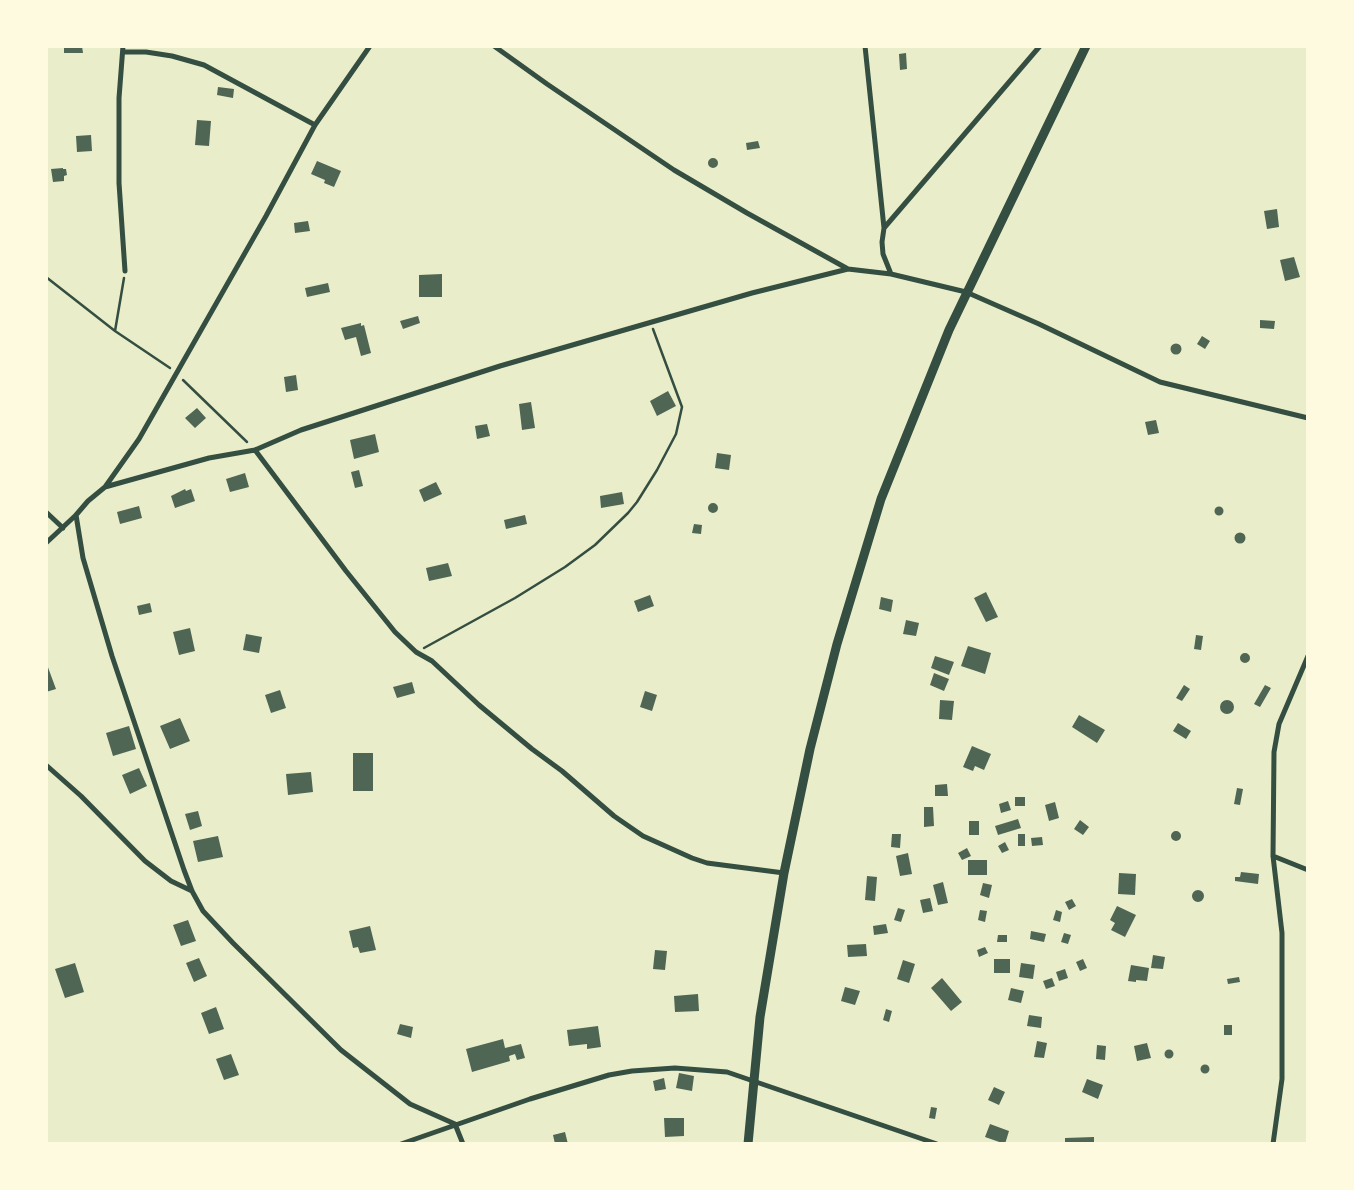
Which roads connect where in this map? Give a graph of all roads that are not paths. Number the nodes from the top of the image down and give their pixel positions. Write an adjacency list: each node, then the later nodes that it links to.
1 (370, 46): 7 (street)
2 (494, 46): 9 (street)
3 (865, 46): 8 (street)
4 (1040, 46): 8 (street)
5 (1086, 46): 12 (street)
6 (123, 49): 7 (street); 10 (street)
7 (315, 125): 15 (street)
8 (884, 228): 11 (street)
9 (848, 269): 11 (street); 14 (street)
10 (125, 271)
11 (890, 274): 12 (street)
12 (966, 292): 13 (street); 24 (street)
13 (1308, 418)
14 (255, 450): 15 (street); 24 (street)
15 (105, 487): 17 (street)
16 (46, 512): 18 (street)
17 (76, 515): 18 (street); 25 (street)
18 (63, 528): 19 (street)
19 (46, 543)
20 (1308, 656): 22 (street)
21 (46, 765): 25 (street)
22 (1273, 856): 23 (street); 32 (street)
23 (1308, 870)
24 (784, 873): 26 (street)
25 (192, 891): 27 (street)
26 (754, 1081): 27 (street); 30 (street); 31 (street)
27 (455, 1124): 28 (street); 29 (street)
28 (401, 1144)
29 (463, 1144)
30 (748, 1144)
31 (937, 1144)
32 (1273, 1144)

